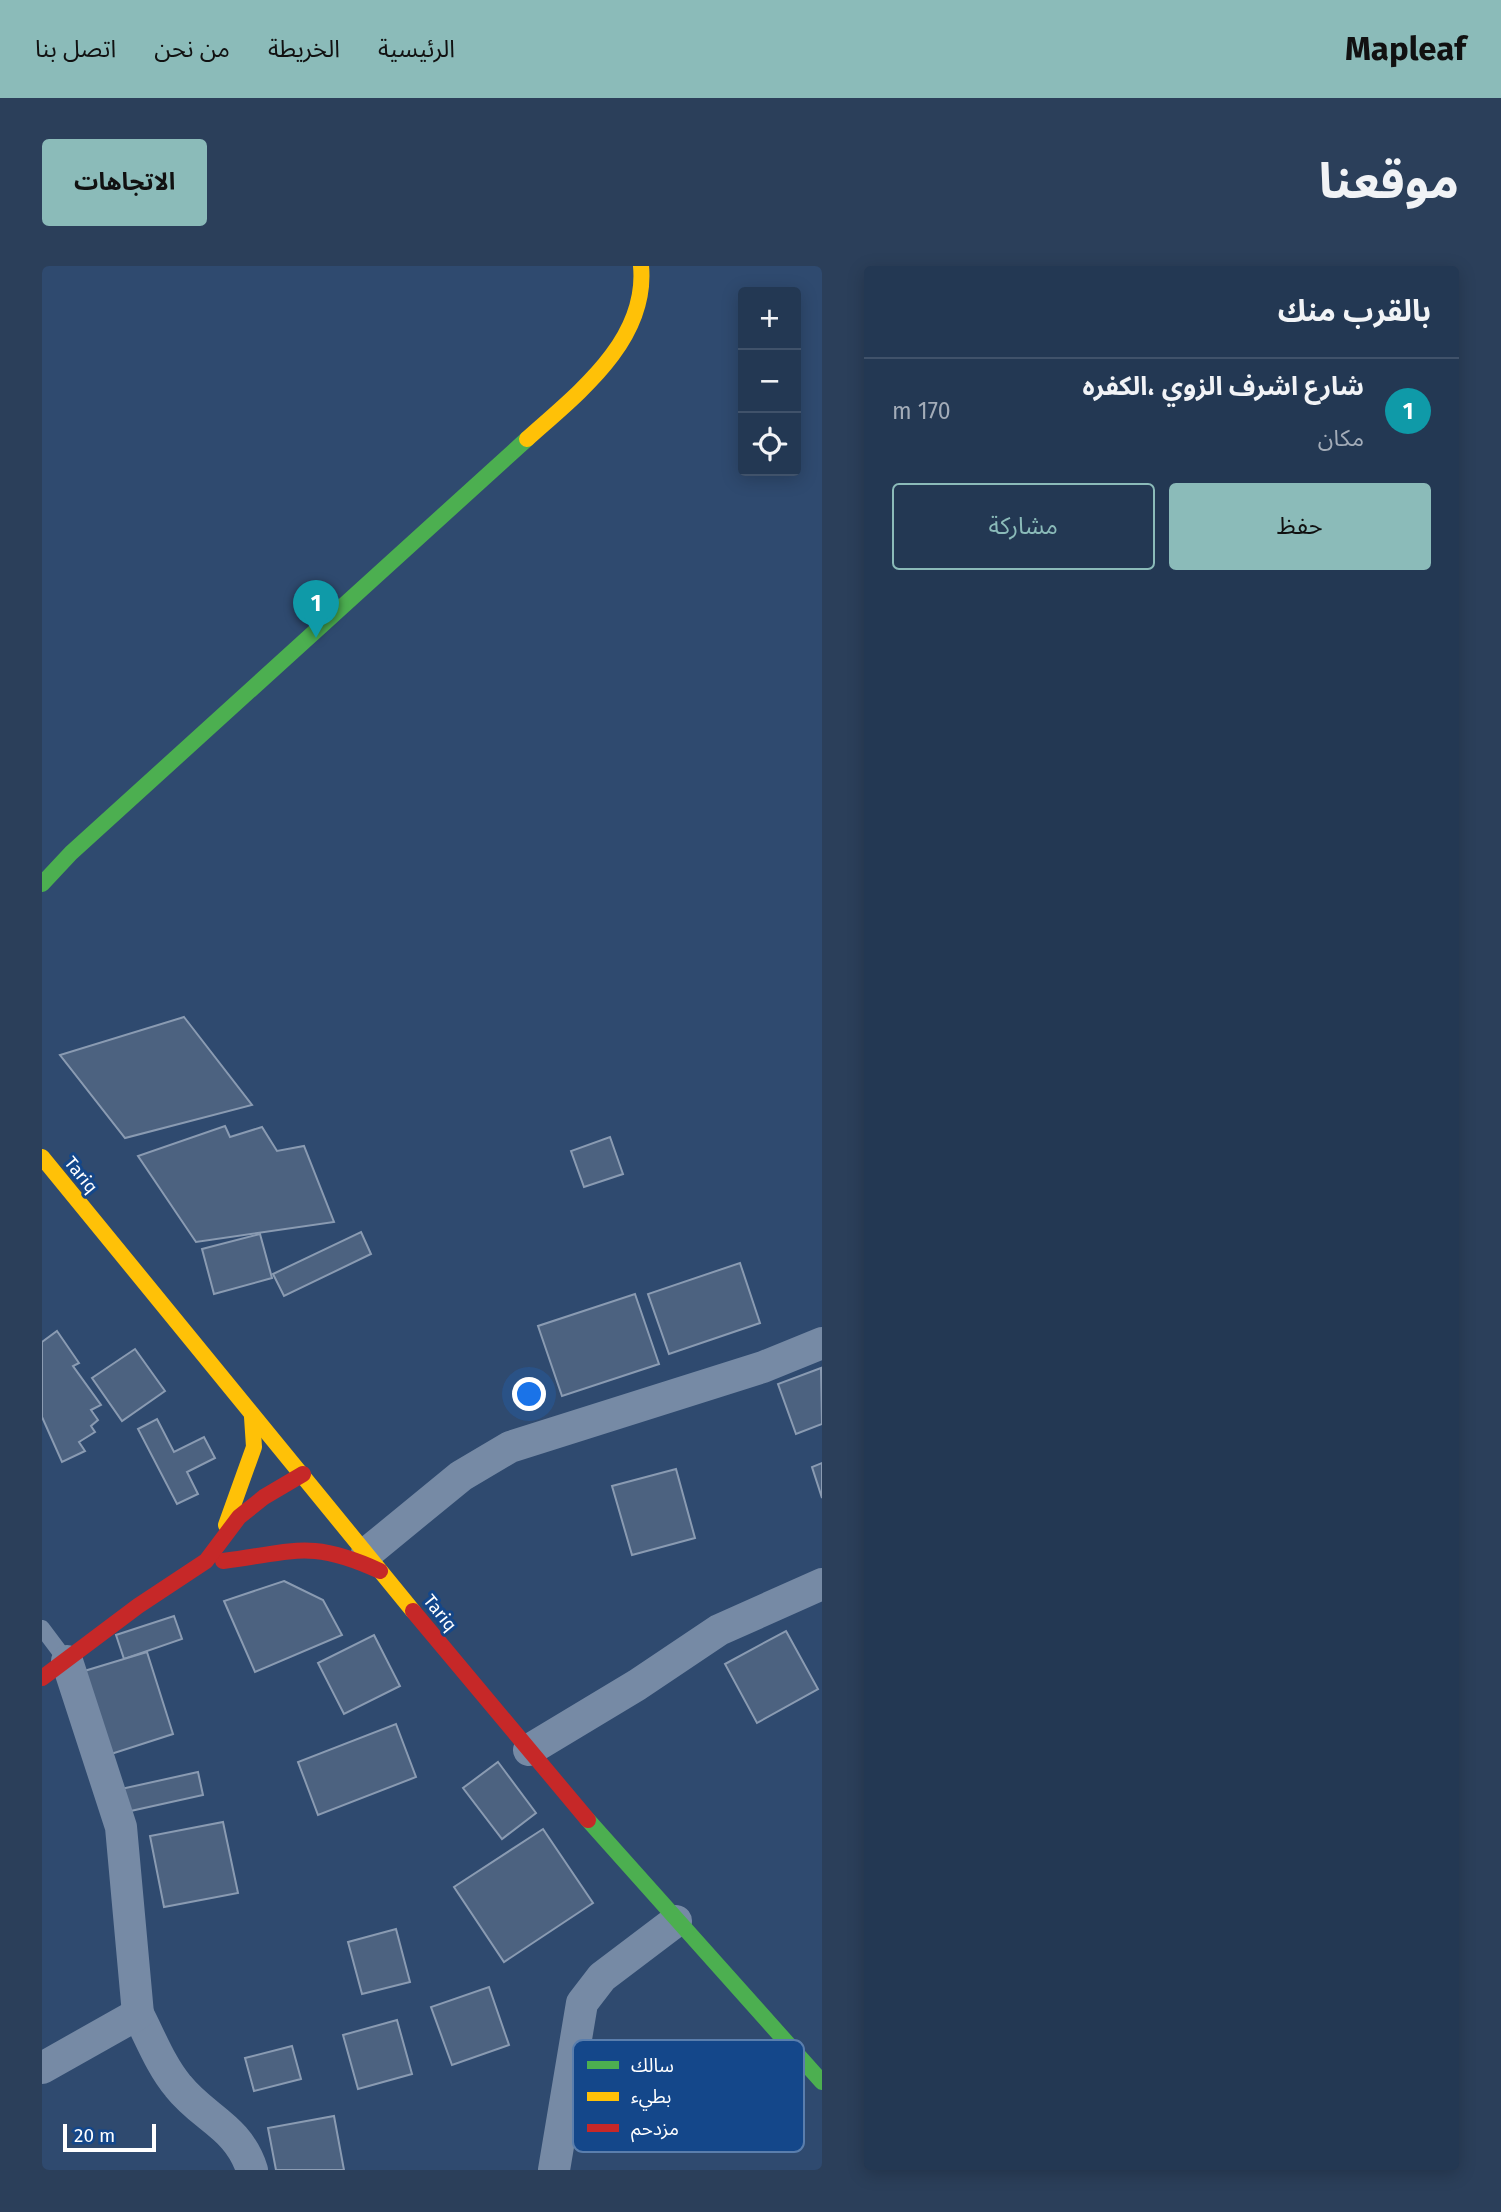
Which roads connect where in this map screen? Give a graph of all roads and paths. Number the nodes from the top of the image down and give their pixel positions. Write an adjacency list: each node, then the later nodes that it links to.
1 (641, 266): 2 (street)
2 (42, 884)
3 (42, 1157): 5 (street, Tariq)
4 (822, 1343): 13 (street)
5 (252, 1417): 6 (street, Tariq); 10 (street)
6 (303, 1474): 7 (street, Tariq); 10 (street)
7 (335, 1513): 8 (street); 13 (street, Tariq)
8 (319, 1523)
9 (301, 1533): 12 (street)
10 (218, 1543): 11 (street)
11 (206, 1561): 12 (street); 16 (street)
12 (223, 1561): 13 (street)
13 (374, 1562): 17 (street, Tariq)
14 (822, 1584): 17 (street)
15 (42, 1628): 16 (lane)
16 (55, 1669): 19 (street)
17 (529, 1750): 18 (street, Tariq)
18 (676, 1921): 20 (street); 21 (street, Tariq)
19 (138, 2014): 24 (street); 26 (street)
20 (576, 2040)
21 (784, 2040)
22 (573, 2057): 27 (street)
23 (804, 2062): 25 (street, Tariq)
24 (42, 2068)
25 (822, 2082)
26 (252, 2170)
27 (554, 2170)

